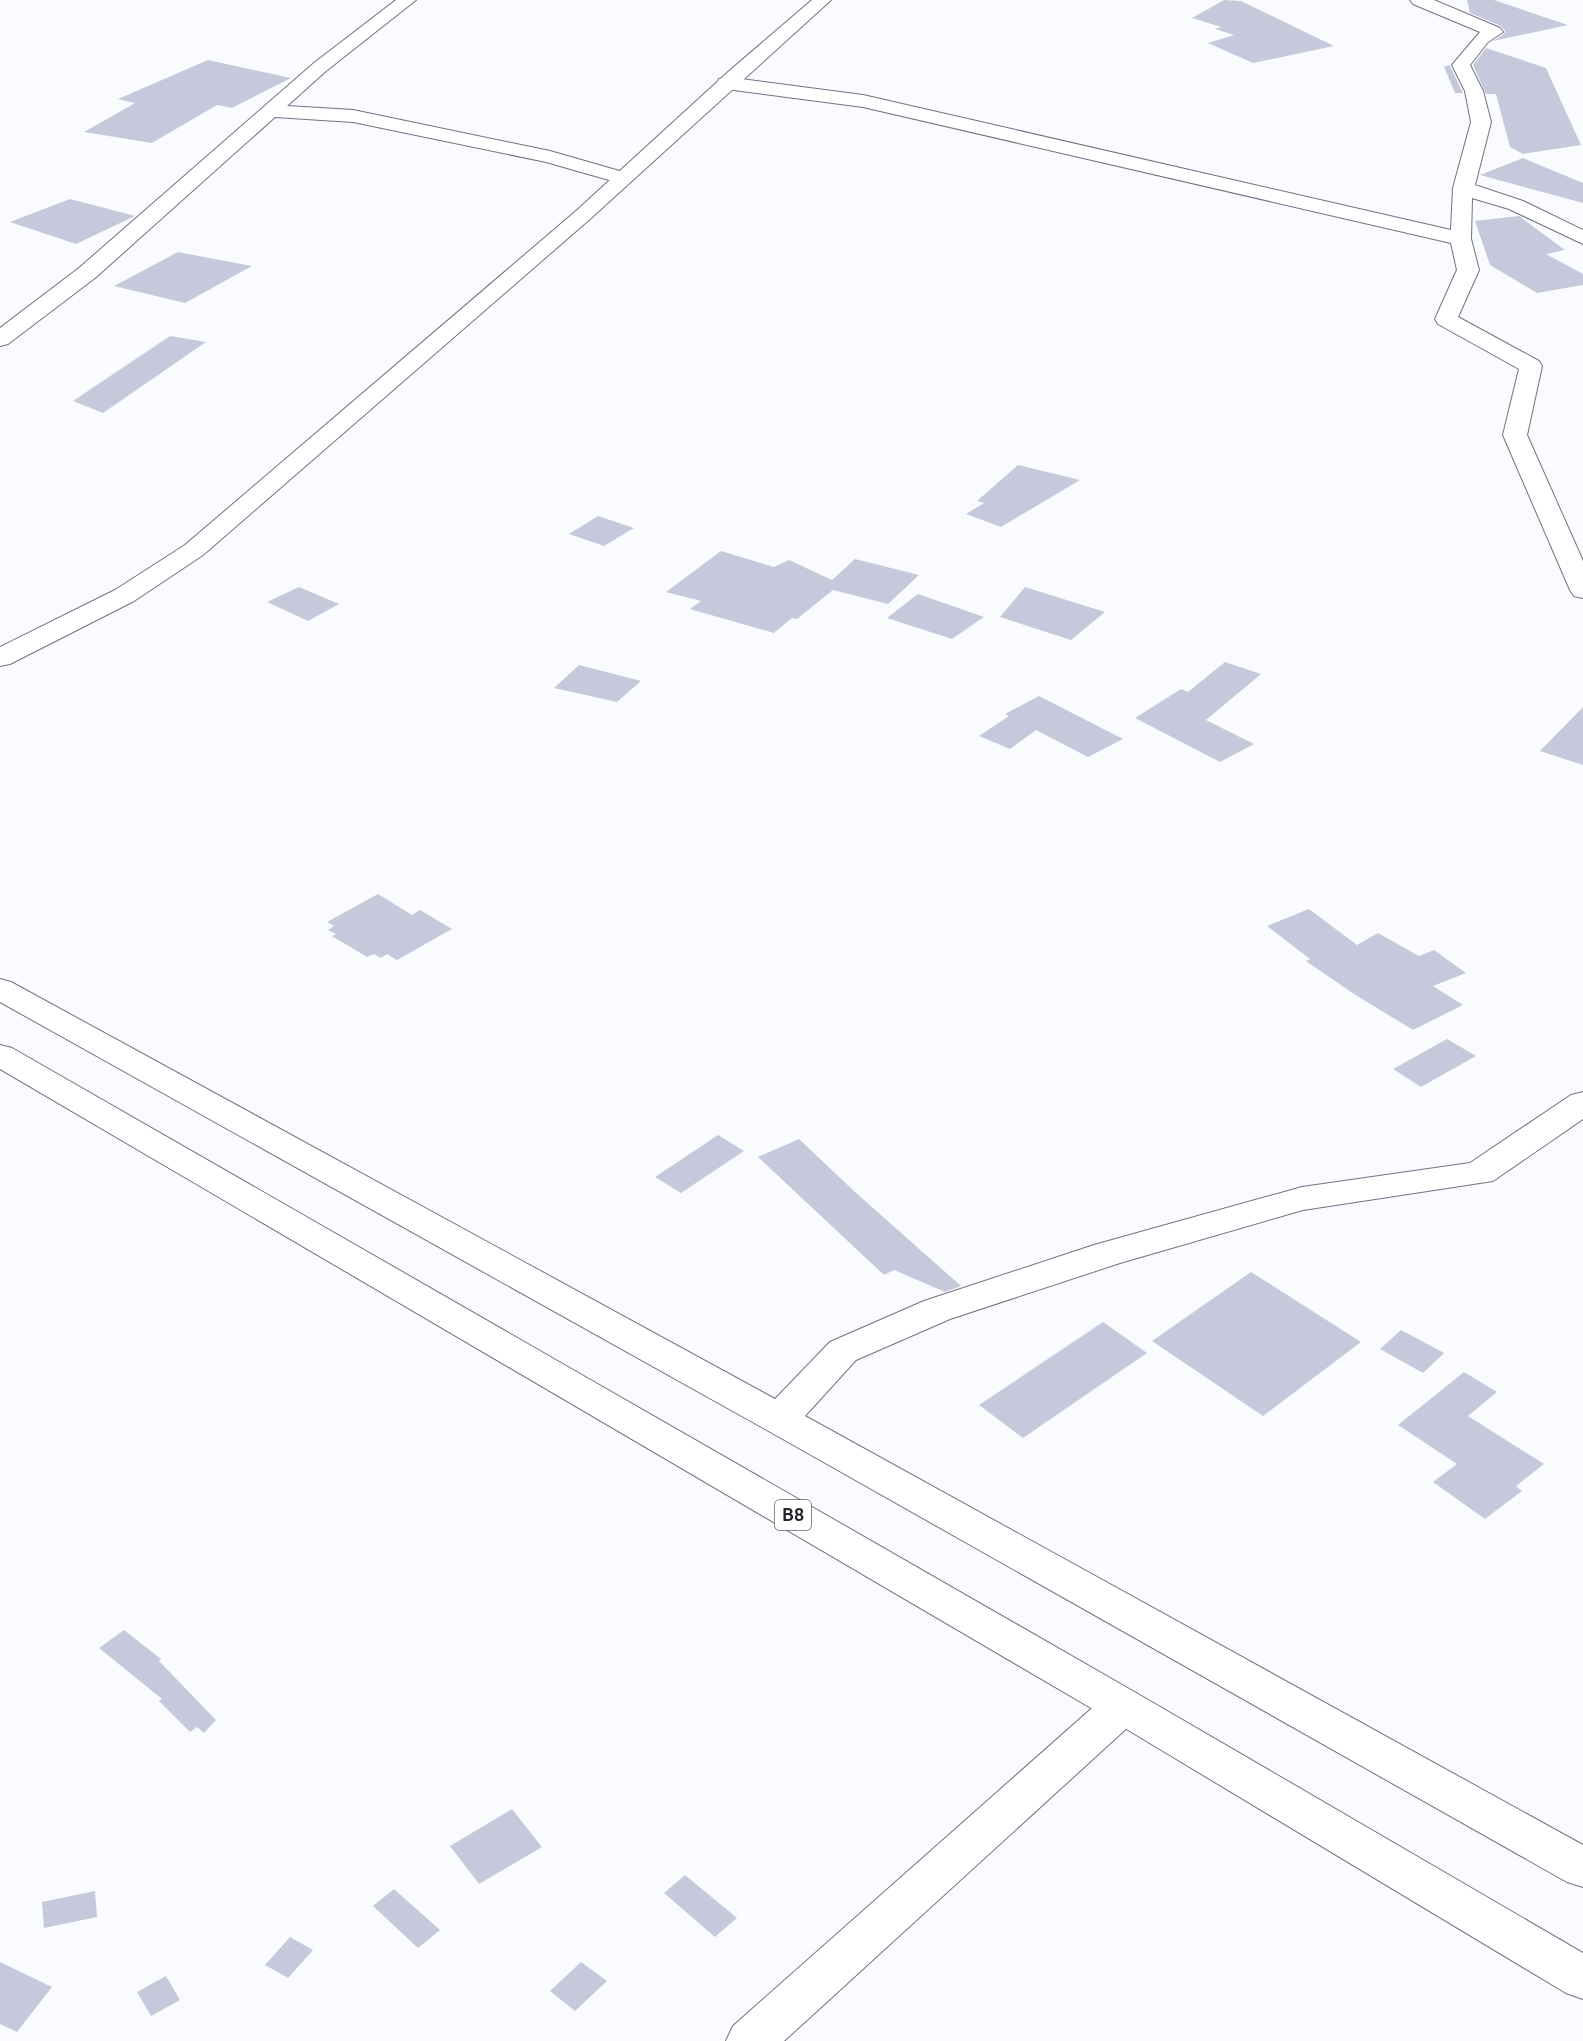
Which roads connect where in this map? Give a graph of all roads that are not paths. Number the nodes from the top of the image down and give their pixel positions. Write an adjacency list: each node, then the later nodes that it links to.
1 (407, 0): 5 (main road)
2 (822, 0): 4 (main road)
3 (1419, 0): 7 (main road)
4 (726, 83): 6 (main road); 9 (main road)
5 (271, 111): 6 (main road); 10 (main road)
6 (623, 178): 13 (main road)
7 (1463, 188): 8 (main road); 9 (main road)
8 (1583, 238)
9 (1461, 239): 11 (main road)
10 (0, 339)
11 (1576, 554): 12 (main road)
12 (1583, 590)
13 (0, 658)
14 (0, 989): 17 (main road)
15 (0, 1055): 18 (main road, B8)
16 (1583, 1103): 17 (main road)
17 (779, 1419): 19 (main road)
18 (1123, 1706): 20 (main road, B8); 21 (main road)
19 (1583, 1868)
20 (1583, 1978)
21 (750, 2041)

